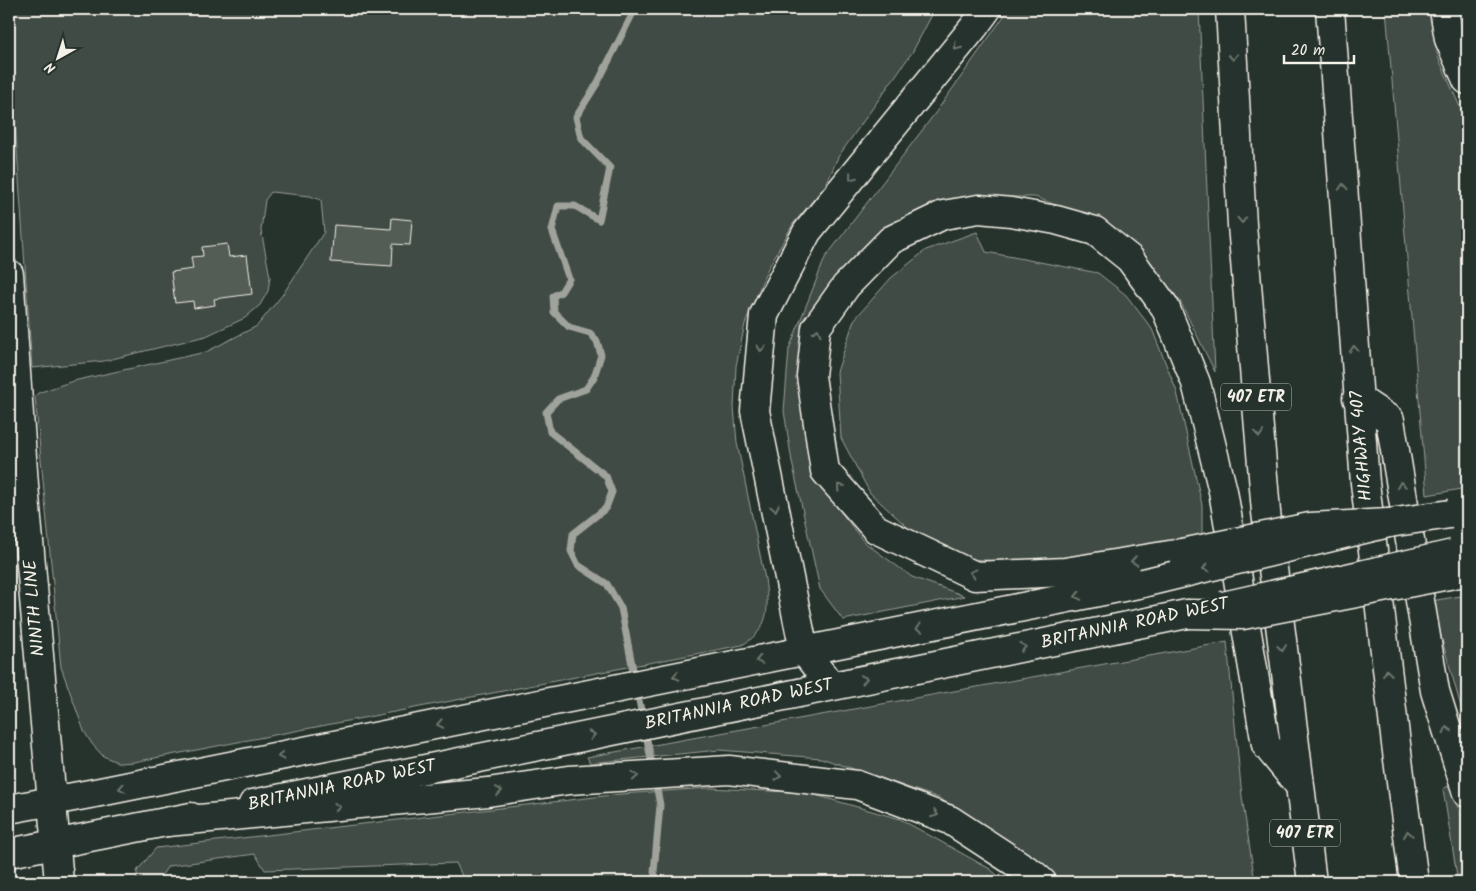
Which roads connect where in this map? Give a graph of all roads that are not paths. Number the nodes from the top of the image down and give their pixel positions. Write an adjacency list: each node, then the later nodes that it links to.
1 (986, 9): 11 (main road, one-way to 11)
2 (1230, 9): 13 (main road, 407 ETR, one-way to 13)
3 (1330, 9): 7 (main road, HIGHWAY 407, one-way to 3)
4 (1444, 9): 5 (main road)
5 (1467, 80)
6 (9, 274): 15 (main road, NINTH LINE)
7 (1357, 398): 14 (main road, one-way to 7); 23 (main road, HIGHWAY 407, one-way to 7)
8 (1459, 513): 9 (main road, bridge)
9 (1389, 523): 11 (main road, one-way to 11, bridge); 13 (main road, one-way to 13, bridge)
10 (1461, 562): 12 (main road, BRITANNIA ROAD WEST, one-way to 10, bridge)
11 (804, 651): 12 (main road); 15 (main road, one-way to 15)
12 (831, 686): 17 (main road, BRITANNIA ROAD WEST, one-way to 12)
13 (1299, 785): 22 (main road, 407 ETR)
14 (1467, 794)
15 (52, 800): 16 (main road); 18 (main road, NINTH LINE)
16 (9, 809)
17 (166, 822): 18 (main road, BRITANNIA ROAD WEST); 21 (main road, one-way to 21)
18 (56, 844): 19 (main road, BRITANNIA ROAD WEST); 20 (main road, NINTH LINE)
19 (9, 853)
20 (59, 882)
21 (1042, 882)
22 (1312, 882)
23 (1414, 882)

